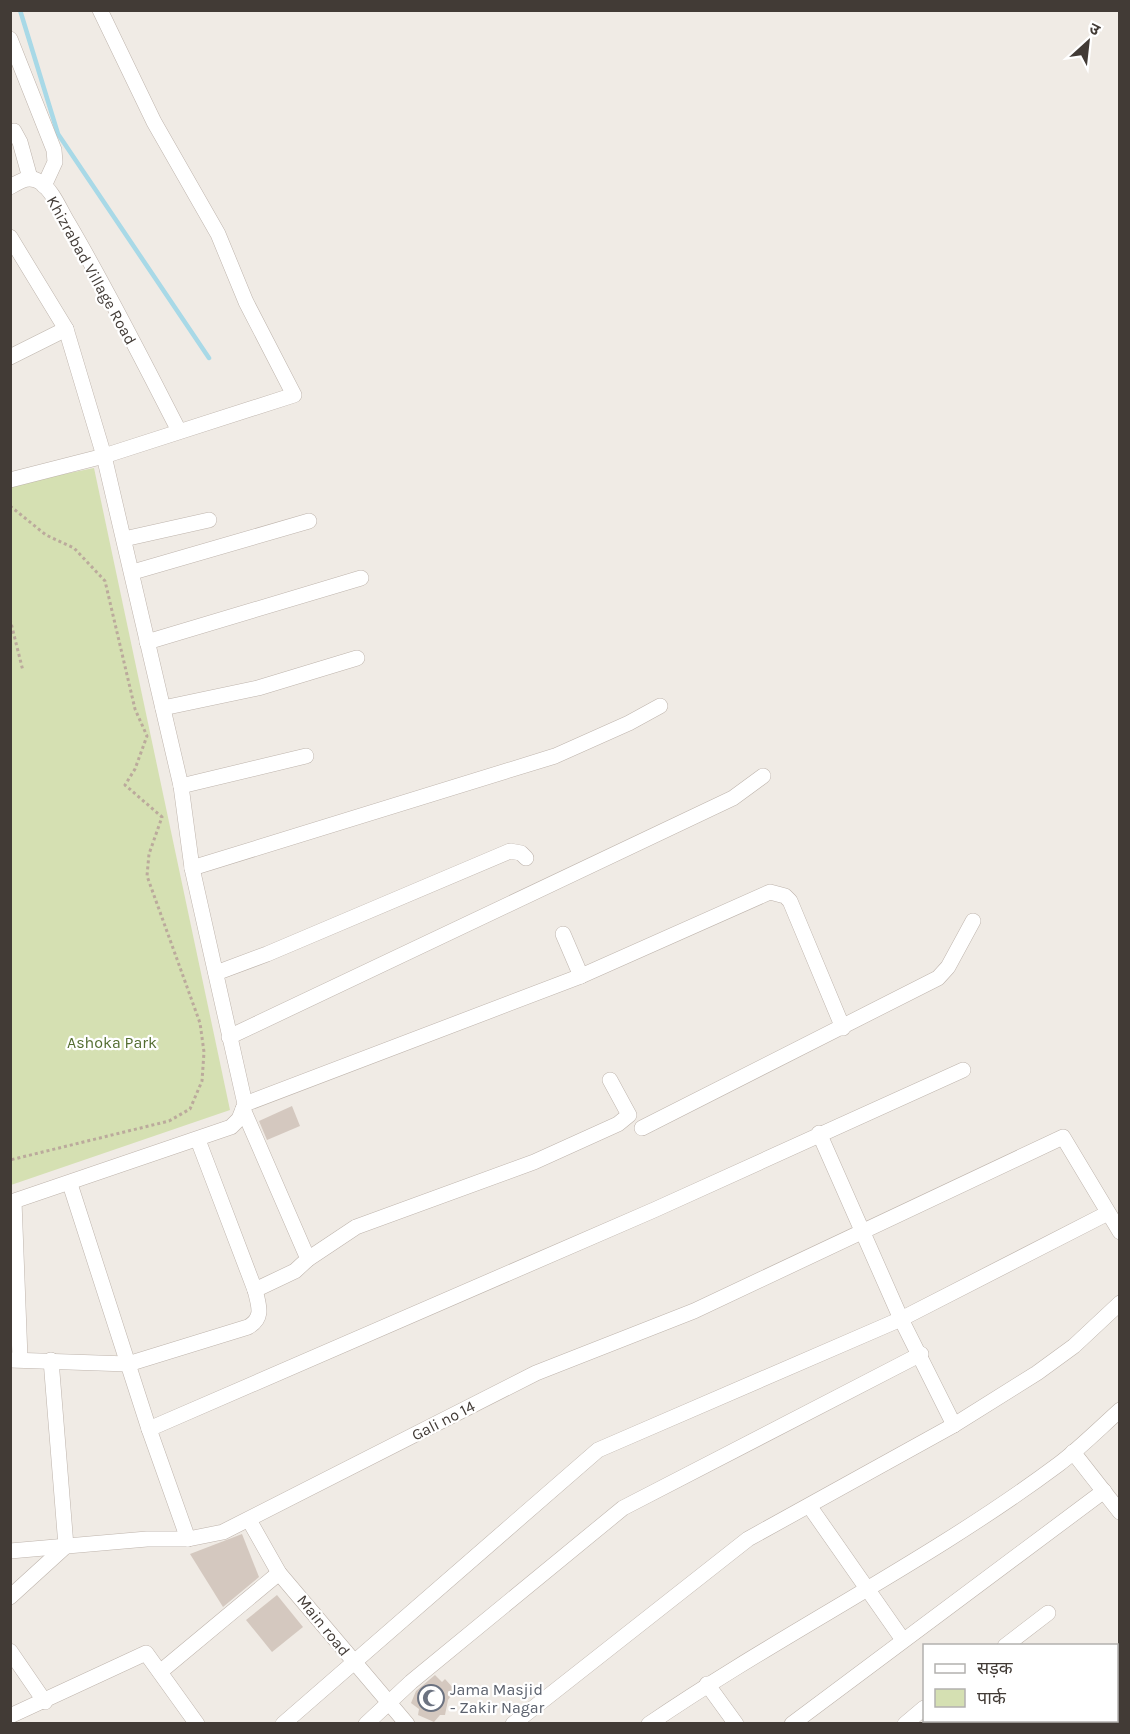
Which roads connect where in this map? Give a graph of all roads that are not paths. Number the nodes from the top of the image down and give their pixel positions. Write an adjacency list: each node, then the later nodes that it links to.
1 (100, 10): 10 (street)
2 (10, 39): 5 (street, Khizrabad Village Road)
3 (14, 131): 4 (street)
4 (30, 178): 5 (street); 6 (street)
5 (44, 186): 10 (street, Khizrabad Village Road)
6 (10, 187)
7 (10, 237): 8 (street)
8 (66, 329): 9 (street); 11 (street)
9 (10, 357)
10 (179, 431): 11 (street)
11 (104, 456): 12 (street); 15 (street)
12 (10, 480)
13 (209, 520): 15 (street)
14 (309, 521): 16 (street)
15 (124, 539): 16 (street)
16 (133, 572): 18 (street)
17 (361, 578): 18 (street)
18 (147, 642): 21 (street)
19 (357, 658): 21 (street)
20 (660, 706): 26 (street)
21 (163, 708): 24 (street)
22 (306, 756): 24 (street)
23 (763, 776): 32 (street)
24 (182, 786): 26 (street)
25 (525, 858): 29 (street)
26 (192, 868): 29 (street)
27 (973, 921): 31 (street)
28 (563, 934): 30 (street)
29 (216, 973): 32 (street)
30 (582, 976): 31 (street); 35 (street)
31 (843, 1029): 36 (street)
32 (229, 1037): 35 (street)
33 (963, 1070): 37 (street)
34 (610, 1080): 43 (street)
35 (244, 1107): 38 (street); 43 (street)
36 (642, 1128)
37 (819, 1133): 42 (street); 53 (street)
38 (198, 1140): 39 (street); 44 (street)
39 (70, 1184): 48 (street); 50 (street)
40 (1106, 1214): 41 (street); 42 (street, Gali no 14); 46 (street)
41 (1119, 1232)
42 (864, 1233): 46 (street); 58 (street, Gali no 14)
43 (308, 1259): 44 (street)
44 (255, 1290): 50 (street)
45 (1119, 1303): 52 (street)
46 (902, 1319): 47 (street); 69 (street)
47 (921, 1354): 52 (street); 73 (street)
48 (15, 1359): 49 (street)
49 (51, 1360): 50 (street); 60 (street)
50 (128, 1364): 53 (street)
51 (1119, 1410): 54 (street)
52 (954, 1425): 56 (street)
53 (149, 1429): 59 (street)
54 (1073, 1452): 55 (street); 63 (street)
55 (1104, 1491): 57 (street); 66 (street)
56 (810, 1507): 63 (street); 80 (street)
57 (1119, 1512)
58 (249, 1520): 59 (street, Gali no 14); 62 (street, Main road)
59 (188, 1539): 60 (street, Gali no 14)
60 (66, 1546): 61 (street, Gali no 14); 64 (street)
61 (10, 1551)
62 (279, 1573): 69 (street, Main road); 70 (street)
63 (867, 1588): 66 (street); 71 (street)
64 (10, 1597)
65 (1048, 1613): 67 (street)
66 (903, 1640): 83 (street)
67 (1008, 1644)
68 (10, 1651): 72 (street)
69 (355, 1664): 73 (street, Main road); 77 (street)
70 (160, 1672): 72 (street); 76 (street)
71 (707, 1684): 81 (street); 82 (street)
72 (45, 1702): 75 (street)
73 (389, 1703): 78 (street); 79 (street, Main road)
74 (923, 1709): 84 (street)
75 (10, 1716)
76 (192, 1722)
77 (283, 1724)
78 (366, 1724)
79 (407, 1724)
80 (513, 1724)
81 (649, 1724)
82 (736, 1724)
83 (792, 1724)
84 (905, 1724)

